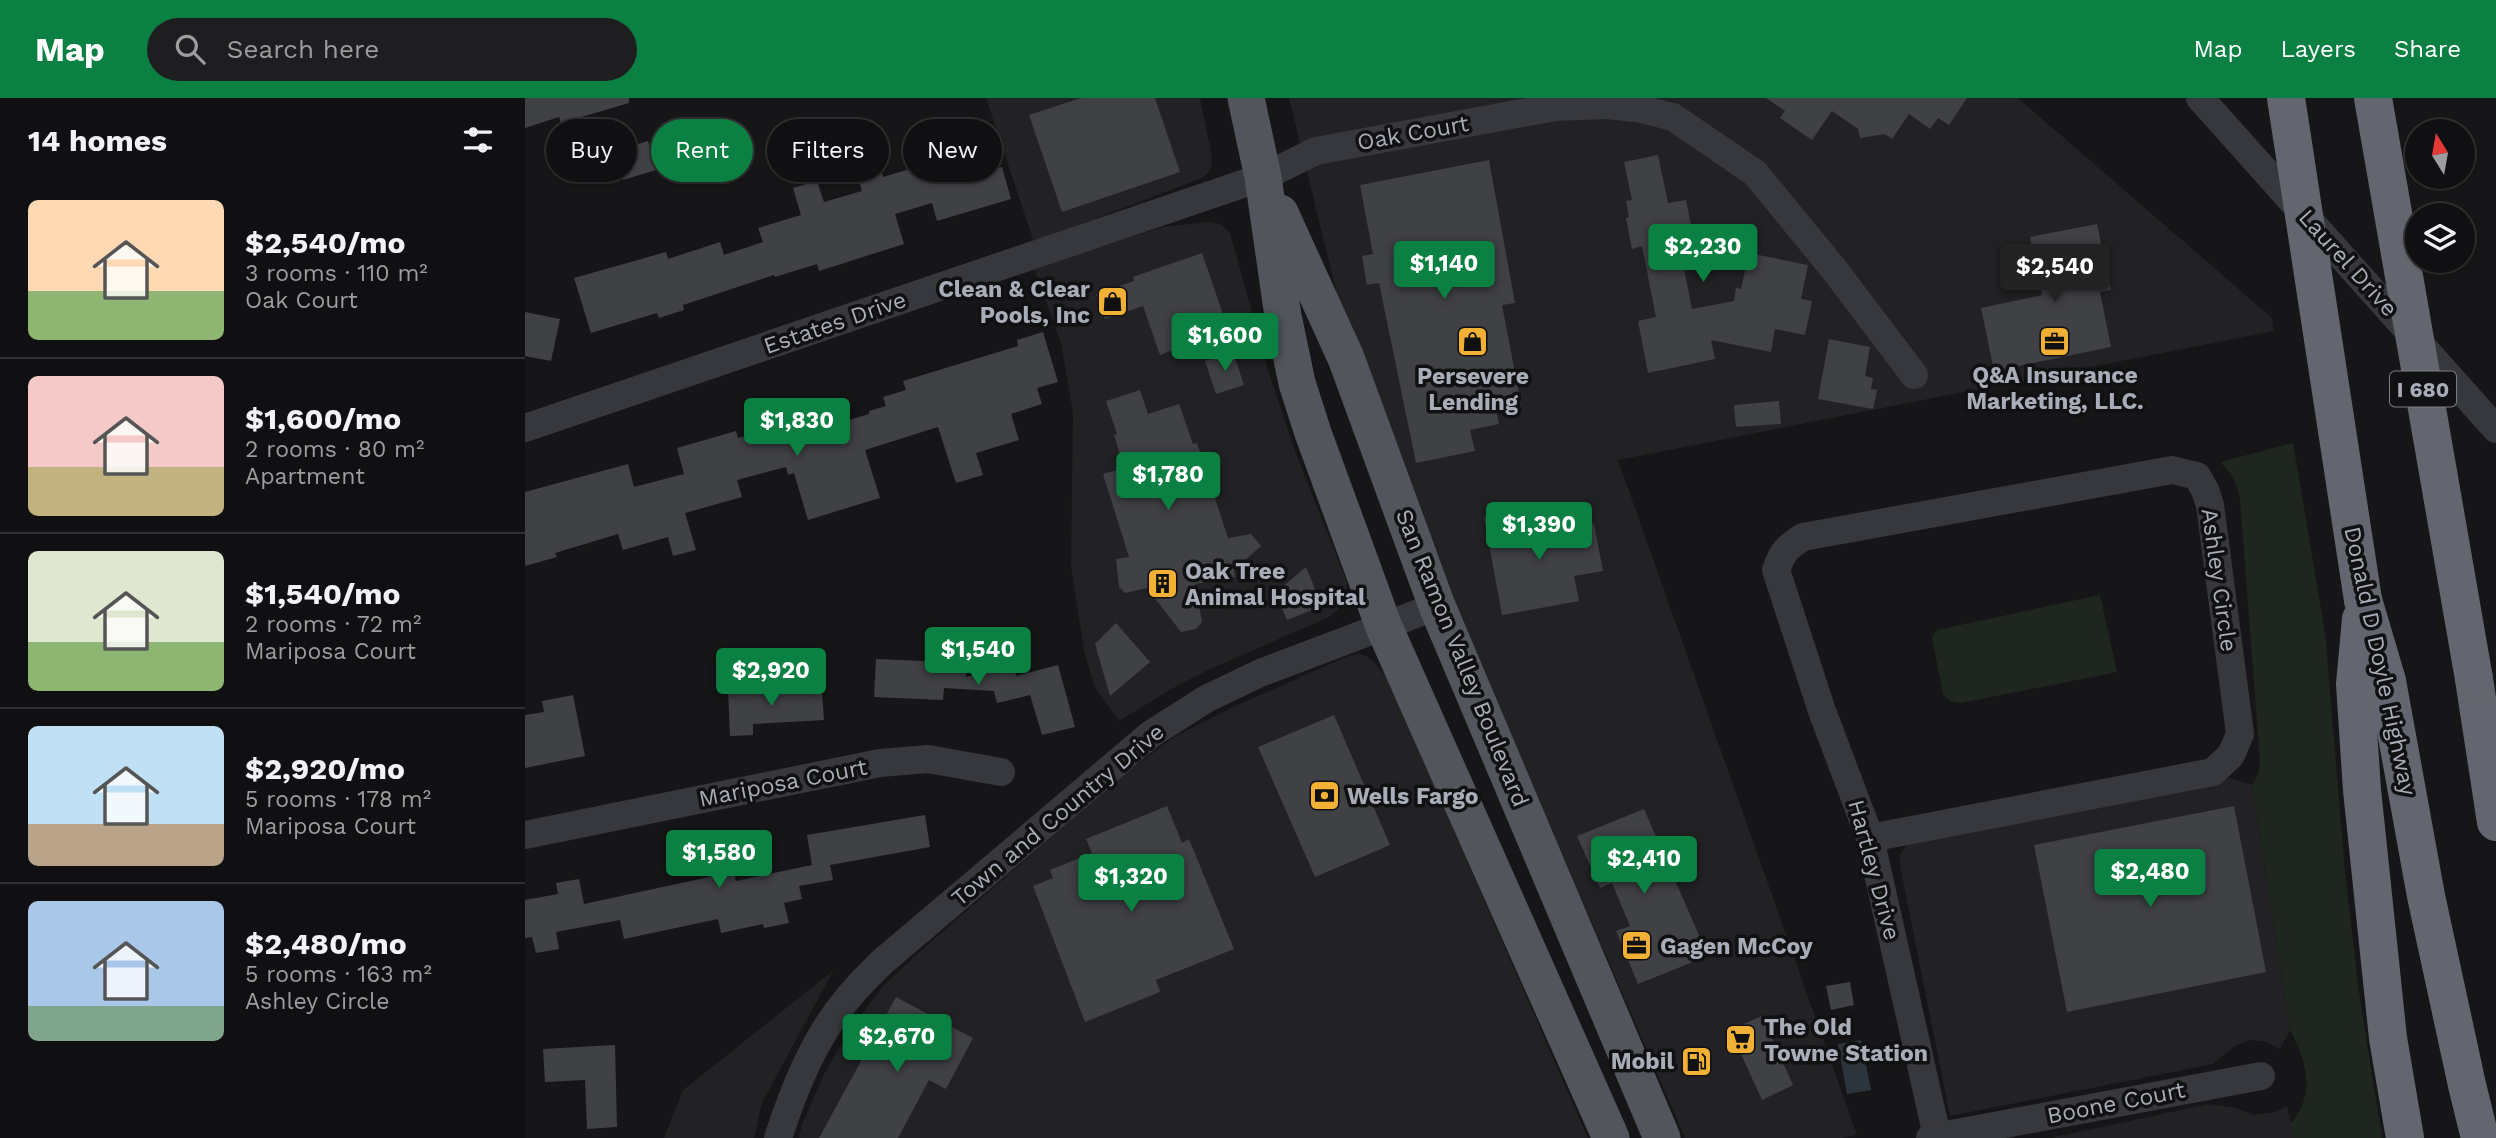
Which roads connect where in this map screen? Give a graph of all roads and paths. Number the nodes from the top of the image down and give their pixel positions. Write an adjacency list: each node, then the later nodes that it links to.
1 (1247, 98): 5 (main road, San Ramon Valley Boulevard)
2 (2200, 98): 7 (street, Laurel Drive)
3 (2286, 98): 12 (highway, Donald D Doyle Highway, bridge)
4 (2372, 98): 13 (highway, I 680, bridge)
5 (1263, 177): 6 (street, Oak Court); 8 (street, Estates Drive); 10 (main road, San Ramon Valley Boulevard); 11 (main road, San Ramon Valley Boulevard)
6 (1914, 375)
7 (2493, 418)
8 (525, 428)
9 (1776, 570): 17 (street, Hartley Drive); 17 (street, Ashley Circle)
10 (1437, 606): 11 (street, Town and Country Drive); 22 (main road, San Ramon Valley Boulevard)
11 (1384, 627): 20 (street, Town and Country Drive); 21 (main road, San Ramon Valley Boulevard)
12 (2371, 682): 23 (highway); 24 (highway, Donald D Doyle Highway)
13 (2483, 709): 15 (highway, I 680)
14 (1001, 772): 16 (street, Mariposa Court)
15 (2496, 822)
16 (525, 835)
17 (1870, 838): 19 (street, Hartley Drive)
18 (2261, 1076): 19 (street, Boone Court)
19 (1933, 1137)
20 (778, 1138)
21 (1611, 1138)
22 (1663, 1138)
23 (2406, 1138)
24 (2480, 1138)

